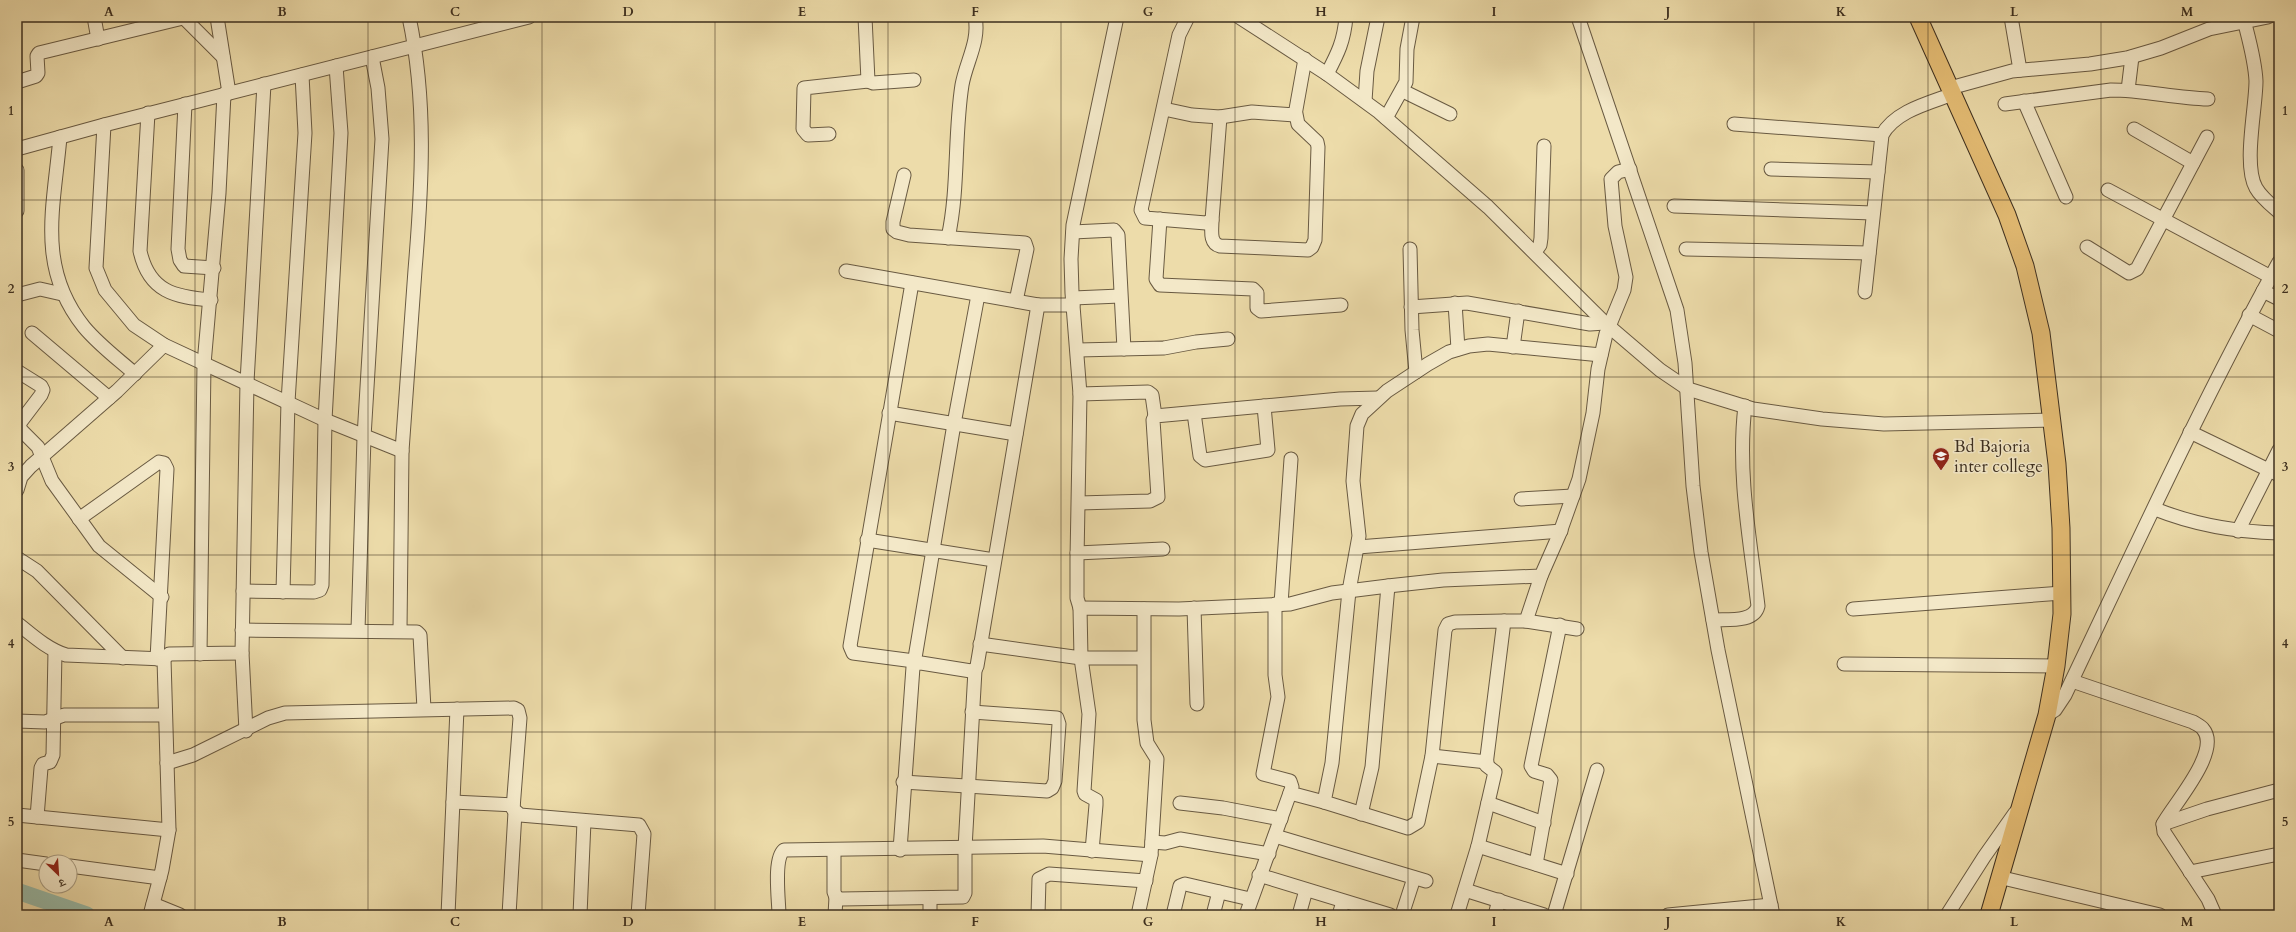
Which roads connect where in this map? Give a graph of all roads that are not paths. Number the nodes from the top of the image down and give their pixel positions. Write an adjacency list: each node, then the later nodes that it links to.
1 (94, 17): 21 (street)
2 (183, 17): 21 (street); 24 (street)
3 (217, 17): 24 (street)
4 (409, 17): 22 (street)
5 (529, 17): 22 (street)
6 (865, 17): 32 (street)
7 (975, 17): 75 (street)
8 (1116, 17): 74 (street)
9 (1188, 17): 44 (street)
10 (1239, 17): 26 (street)
11 (1346, 17): 29 (street)
12 (1378, 17): 40 (street)
13 (1413, 17): 37 (street)
14 (1578, 17): 60 (street)
15 (1918, 17): 35 (main road)
16 (1929, 17): 35 (main road)
17 (2010, 17): 28 (street)
18 (2268, 17): 20 (street)
19 (2228, 20): 20 (street); 23 (street)
20 (2244, 20): 69 (street)
21 (98, 39): 33 (street)
22 (415, 46): 25 (street); 134 (street)
23 (2132, 56): 28 (street); 36 (street)
24 (224, 57): 38 (street)
25 (372, 57): 27 (street); 132 (street)
26 (1305, 59): 29 (street); 46 (street)
27 (336, 66): 30 (street); 127 (street)
28 (2020, 70): 35 (street)
29 (1327, 74): 40 (street)
30 (302, 75): 34 (street); 121 (street)
31 (914, 80): 32 (street)
32 (868, 81): 53 (street)
33 (17, 82)
34 (264, 84): 38 (street); 116 (street)
35 (1955, 89): 54 (street); 128 (main road); 192 (main road)
36 (2128, 90): 39 (street); 41 (street)
37 (1403, 91): 47 (street); 49 (street)
38 (226, 94): 42 (street); 82 (street)
39 (2208, 99)
40 (1365, 101): 49 (street)
41 (2024, 101): 43 (street); 66 (street)
42 (185, 104): 45 (street); 82 (street)
43 (2005, 104)
44 (1164, 108): 48 (street); 71 (street)
45 (148, 113): 51 (street); 93 (street)
46 (1296, 114): 48 (street); 72 (street)
47 (1450, 114)
48 (1220, 117): 72 (street)
49 (1386, 118): 79 (street)
50 (1734, 124): 54 (street)
51 (104, 125): 55 (street); 106 (street)
52 (2134, 129): 59 (street)
53 (829, 134)
54 (1882, 135): 63 (street)
55 (60, 137): 58 (street); 89 (street)
56 (2207, 137): 59 (street)
57 (1544, 146): 79 (street)
58 (17, 149)
59 (2193, 163): 73 (street)
60 (1630, 169): 102 (street); 117 (street)
61 (1771, 169): 63 (street)
62 (17, 170): 68 (street)
63 (1878, 172): 70 (street)
64 (904, 175): 75 (street)
65 (2108, 190): 73 (street)
66 (2066, 197)
67 (1674, 206): 70 (street)
68 (17, 211)
69 (2279, 212)
70 (1873, 213): 80 (street)
71 (1160, 219): 72 (street); 98 (street)
72 (1212, 220)
73 (2163, 220): 76 (street); 84 (street)
74 (1073, 232): 91 (street); 95 (street)
75 (948, 238): 94 (street)
76 (2087, 247)
77 (1410, 249): 99 (street)
78 (1686, 249): 80 (street)
79 (1535, 252): 102 (street)
80 (1869, 253): 87 (street)
81 (2279, 262): 84 (street)
82 (214, 268): 93 (street)
83 (846, 271): 85 (street)
84 (2271, 277): 86 (street)
85 (912, 283): 90 (street); 124 (street)
86 (2263, 291): 92 (street); 101 (street)
87 (1865, 292)
88 (17, 294): 89 (street)
89 (62, 294): 115 (street)
90 (978, 295): 94 (street); 129 (street)
91 (1120, 296): 95 (street); 108 (street)
92 (2279, 299)
93 (211, 300): 112 (street)
94 (1016, 301): 97 (street)
95 (1073, 302): 97 (street); 110 (street)
96 (1455, 303): 99 (street); 100 (street); 109 (street)
97 (1038, 305): 131 (street)
98 (1340, 306)
99 (1412, 307): 114 (street)
100 (1518, 311): 102 (street); 107 (street)
101 (2249, 314): 103 (street); 130 (street)
102 (1607, 325): 111 (street); 117 (street)
103 (2279, 331)
104 (32, 334): 119 (street)
105 (1228, 339): 108 (street)
106 (164, 345): 112 (street); 115 (street)
107 (1513, 347): 109 (street); 111 (street)
108 (1124, 349): 110 (street)
109 (1458, 349): 114 (street)
110 (1078, 350): 118 (street)
111 (1601, 355): 139 (street)
112 (204, 364): 116 (street); 178 (street)
113 (17, 371): 135 (street)
114 (1416, 372): 120 (street)
115 (135, 374): 119 (street)
116 (247, 382): 121 (street); 156 (street)
117 (1688, 389): 123 (street); 167 (street)
118 (1080, 394): 126 (street); 141 (street)
119 (109, 398): 135 (street)
120 (1378, 398): 122 (street); 148 (street)
121 (288, 402): 127 (street); 158 (street)
122 (1264, 406): 125 (street); 125 (street)
123 (1745, 406): 128 (street); 167 (street)
124 (889, 413): 129 (street); 147 (street)
125 (1194, 413): 126 (street)
126 (1155, 416): 141 (street)
127 (325, 420): 132 (street); 158 (street)
128 (2053, 420): 159 (main road)
129 (954, 424): 131 (street); 150 (street)
130 (2190, 432): 137 (street); 142 (street)
131 (1016, 434): 153 (street)
132 (364, 437): 134 (street); 173 (street)
133 (2279, 450): 137 (street)
134 (402, 452): 174 (street)
135 (42, 455): 138 (street); 143 (street)
136 (1291, 459): 161 (street)
137 (2274, 472): 145 (street)
138 (17, 490)
139 (1573, 496): 140 (street); 144 (street)
140 (1521, 499)
141 (1079, 503): 151 (street)
142 (2155, 510): 145 (street); 187 (street)
143 (79, 519): 160 (street); 160 (street)
144 (1561, 531): 148 (street); 154 (street)
145 (2238, 531): 146 (street)
146 (2279, 533)
147 (868, 540): 150 (street); 183 (street)
148 (1358, 547): 157 (street)
149 (1163, 549): 151 (street)
150 (933, 551): 153 (street); 183 (street)
151 (1077, 553): 162 (street)
152 (17, 558): 179 (street)
153 (994, 560): 175 (street)
154 (1541, 576): 155 (street); 168 (street)
155 (1388, 586): 157 (street); 211 (street)
156 (243, 591): 158 (street); 172 (street)
157 (1349, 591): 161 (street); 206 (street)
158 (283, 592)
159 (2062, 593): 165 (street); 185 (main road)
160 (162, 597): 182 (street)
161 (1278, 604): 163 (street); 204 (street)
162 (1080, 608): 164 (street); 180 (street)
163 (1194, 608): 164 (street); 188 (street)
164 (1144, 609): 181 (street)
165 (1854, 609)
166 (1504, 620): 168 (street); 197 (street); 198 (street)
167 (1713, 620): 248 (street)
168 (1526, 621): 170 (street)
169 (17, 623): 176 (street)
170 (1560, 626): 171 (street); 216 (street)
171 (1577, 629)
172 (242, 630): 173 (street); 177 (street)
173 (358, 630): 174 (street)
174 (400, 630): 189 (street)
175 (980, 644): 180 (street); 186 (street)
176 (54, 651): 179 (street); 194 (street)
177 (242, 653): 178 (street); 196 (street)
178 (200, 654): 182 (street)
179 (123, 658): 182 (street)
180 (1081, 658): 181 (street); 225 (street)
181 (1143, 658): 220 (street)
182 (161, 659): 193 (street)
183 (914, 662): 186 (street); 201 (street)
184 (1844, 664): 185 (street)
185 (2056, 666): 192 (main road)
186 (975, 670): 191 (street)
187 (2072, 681): 192 (street); 217 (street)
188 (1197, 704)
189 (424, 709): 190 (street); 196 (street)
190 (457, 709): 205 (street); 210 (street)
191 (972, 712): 202 (street); 202 (street)
192 (2051, 712): 209 (main road); 237 (main road)
193 (165, 715): 194 (street); 199 (street)
194 (52, 718): 195 (street); 213 (street)
195 (17, 721)
196 (246, 730): 199 (street)
197 (1432, 756): 198 (street); 211 (street)
198 (1487, 762): 208 (street)
199 (167, 763): 218 (street)
200 (1597, 770): 234 (street)
201 (903, 782): 202 (street); 223 (street)
202 (968, 785): 222 (street)
203 (2279, 790): 217 (street)
204 (1290, 793): 206 (street); 214 (street)
205 (453, 802): 210 (street); 250 (street)
206 (1324, 802): 211 (street)
207 (1180, 803): 214 (street)
208 (1488, 803): 216 (street); 221 (street)
209 (2022, 804): 271 (street); 272 (main road)
210 (514, 809): 215 (street); 251 (street)
211 (1361, 814)
212 (17, 815): 213 (street)
213 (37, 817): 218 (street)
214 (1281, 819): 219 (street)
215 (584, 820): 252 (street); 253 (street)
216 (1544, 823): 231 (street)
217 (2163, 824): 233 (street)
218 (168, 830): 236 (street)
219 (1275, 836): 226 (street); 265 (street)
220 (1152, 842): 226 (street); 228 (street)
221 (1478, 846): 231 (street); 240 (street)
222 (965, 848): 223 (street); 225 (street); 243 (street)
223 (900, 850): 224 (street)
224 (834, 851): 242 (street); 254 (street)
225 (1092, 851): 228 (street)
226 (1268, 854): 235 (street)
227 (2279, 854): 233 (street)
228 (1151, 855): 238 (street)
229 (17, 860): 230 (street)
230 (38, 863)
231 (1536, 864): 234 (street)
232 (78, 867): 236 (street)
233 (2190, 872): 275 (street)
234 (1566, 874): 269 (street)
235 (1259, 875): 239 (street); 244 (street)
236 (160, 878): 247 (street)
237 (2007, 879): 273 (main road); 274 (street)
238 (1146, 881): 257 (street); 258 (street)
239 (1306, 890): 246 (street); 262 (street)
240 (1465, 890): 245 (street); 266 (street)
241 (1219, 892): 244 (street); 259 (street); 260 (street)
242 (836, 898): 243 (street); 255 (street)
243 (930, 898): 256 (street)
244 (1250, 899): 261 (street)
245 (1499, 900): 267 (street); 268 (street)
246 (1343, 902): 263 (street); 264 (street)
247 (152, 910): 249 (street)
248 (1772, 910): 270 (street)
249 (180, 915)
250 (448, 915)
251 (509, 915)
252 (580, 915)
253 (638, 915)
254 (779, 915)
255 (835, 915)
256 (930, 915)
257 (1038, 915)
258 (1138, 915)
259 (1173, 915)
260 (1213, 915)
261 (1246, 915)
262 (1299, 915)
263 (1339, 915)
264 (1390, 915)
265 (1402, 915)
266 (1458, 915)
267 (1494, 915)
268 (1544, 915)
269 (1554, 915)
270 (1668, 915)
271 (1947, 915)
272 (1989, 915)
273 (1996, 915)
274 (2160, 915)
275 (2215, 915)

